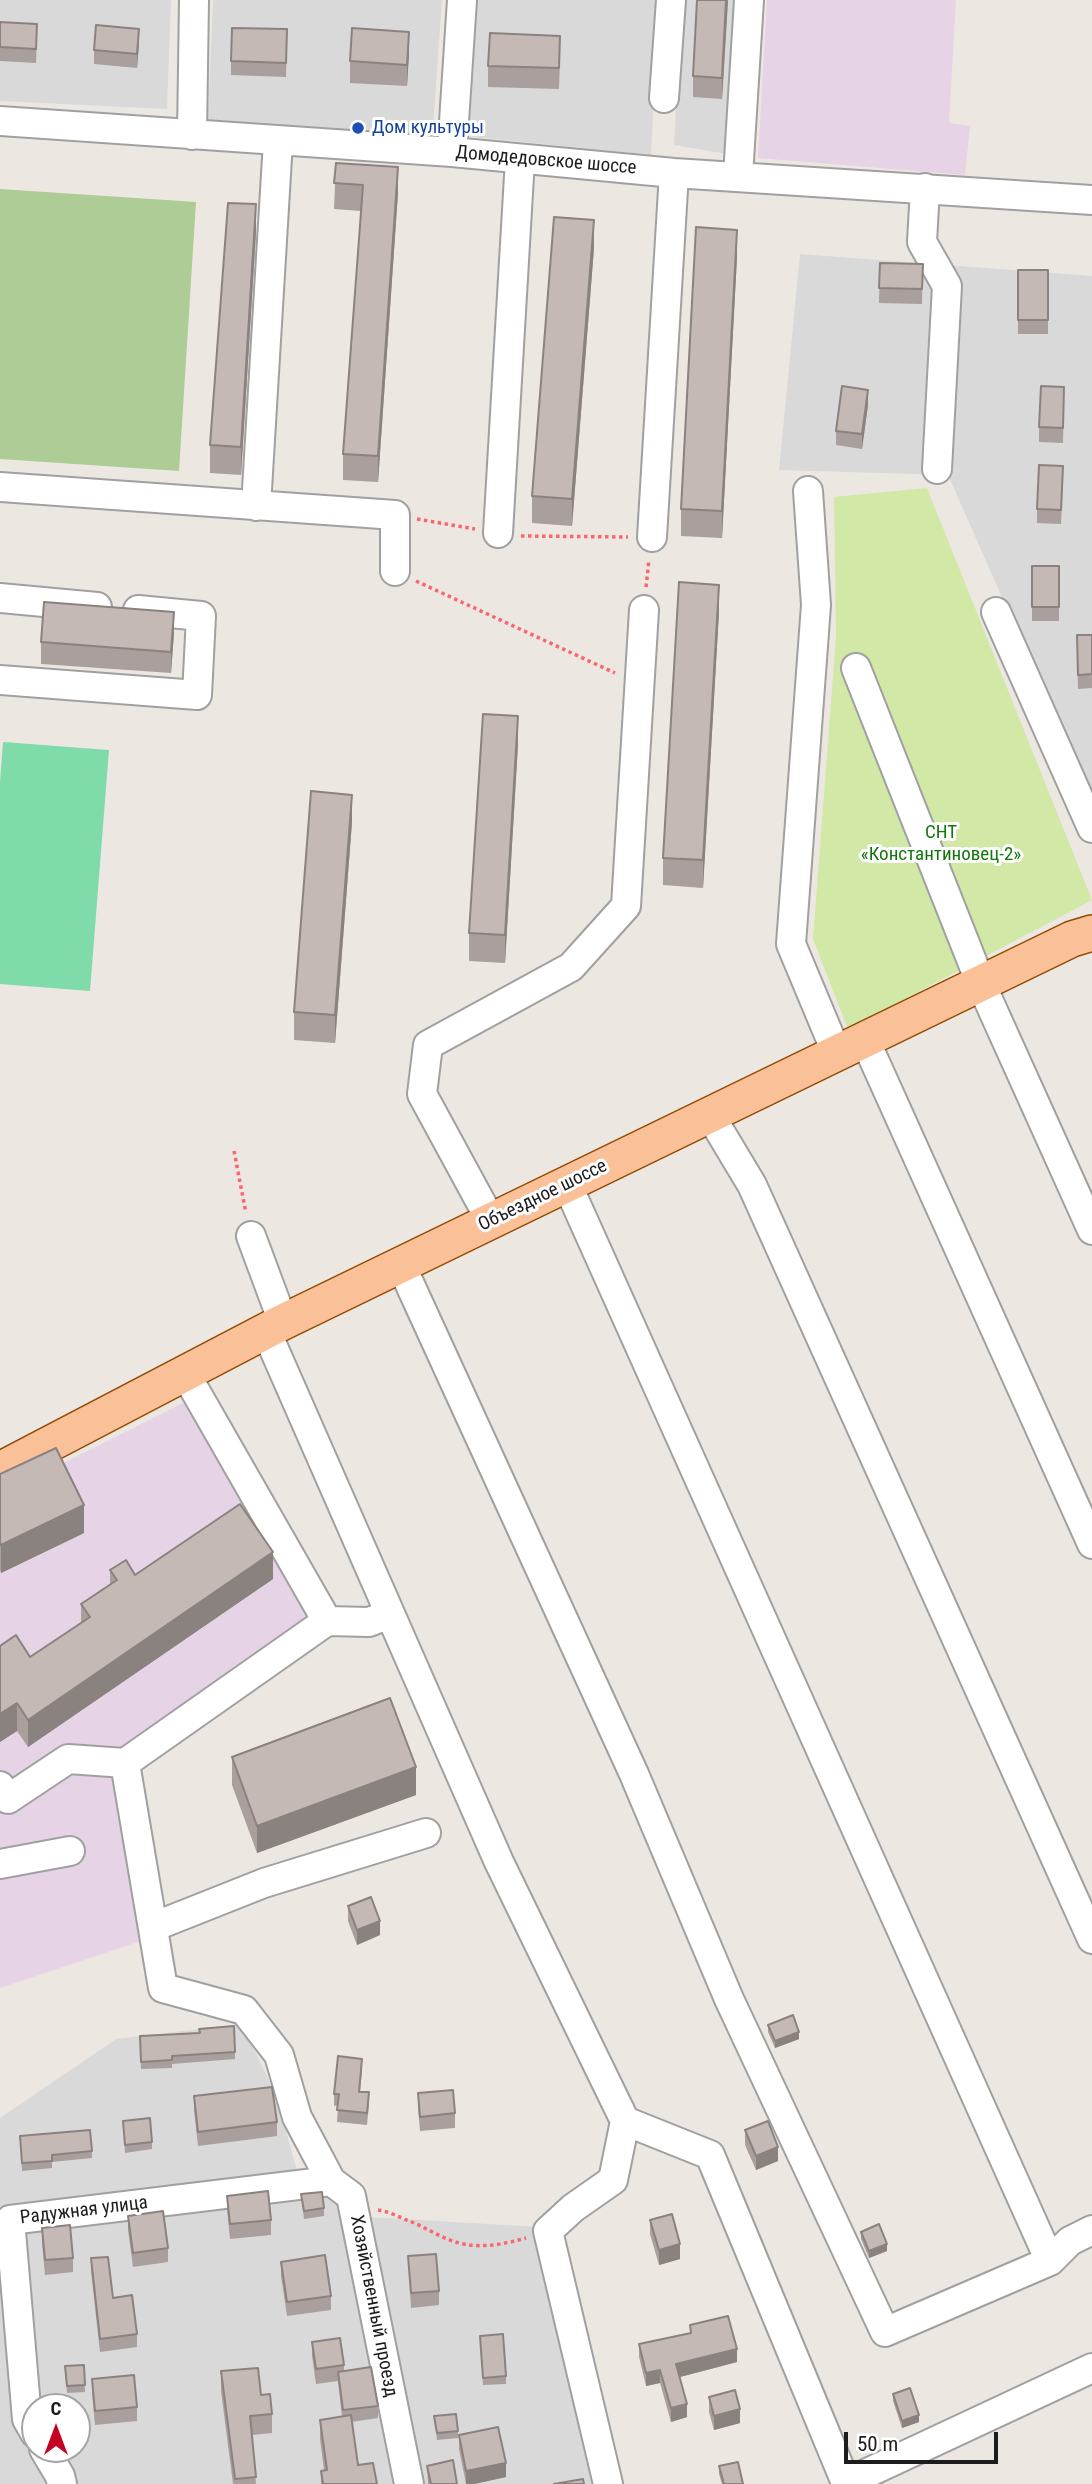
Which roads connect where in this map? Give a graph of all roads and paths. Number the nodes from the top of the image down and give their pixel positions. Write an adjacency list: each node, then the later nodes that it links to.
1 (194, 0): 7 (street)
2 (462, 0): 9 (street)
3 (671, 0): 5 (street)
4 (749, 0): 12 (street)
5 (664, 98)
6 (0, 121): 7 (street, Домодедовское шоссе)
7 (192, 135): 8 (street, Домодедовское шоссе)
8 (278, 141): 9 (street, Домодедовское шоссе); 18 (street)
9 (453, 152): 10 (street, Домодедовское шоссе)
10 (520, 159): 11 (street, Домодедовское шоссе); 19 (street)
11 (674, 173): 12 (street, Домодедовское шоссе); 20 (street)
12 (738, 176): 13 (street, Домодедовское шоссе)
13 (925, 188): 14 (street, Домодедовское шоссе); 15 (street)
14 (1092, 200)
15 (937, 469)
16 (0, 487): 18 (street)
17 (808, 491): 31 (street)
18 (256, 506): 21 (street)
19 (498, 533)
20 (652, 537): 23 (path)
21 (395, 571): 27 (path)
22 (0, 598): 26 (street)
23 (644, 610): 27 (street)
24 (996, 612): 28 (street)
25 (856, 668): 30 (street)
26 (0, 680)
27 (639, 684): 35 (street)
28 (1092, 828)
29 (1092, 933): 30 (main road, Объездное шоссе)
30 (981, 984): 31 (main road, Объездное шоссе); 36 (street)
31 (851, 1047): 32 (main road, Объездное шоссе); 42 (street)
32 (710, 1115): 34 (main road, Объездное шоссе); 51 (street)
33 (234, 1151): 37 (path)
34 (568, 1184): 35 (main road, Объездное шоссе); 57 (street)
35 (491, 1221): 38 (main road, Объездное шоссе)
36 (1092, 1230)
37 (251, 1236): 39 (street)
38 (401, 1265): 39 (main road, Объездное шоссе); 57 (street)
39 (274, 1326): 40 (main road, Объездное шоссе); 43 (street)
40 (185, 1373): 41 (main road, Объездное шоссе); 44 (street)
41 (0, 1470)
42 (1092, 1544)
43 (390, 1614): 44 (street); 52 (street)
44 (327, 1621): 45 (street)
45 (125, 1763): 46 (street); 50 (street, Хозяйственный проезд)
46 (0, 1786)
47 (426, 1833): 50 (street)
48 (71, 1851): 49 (street)
49 (0, 1864)
50 (153, 1927): 53 (street, Хозяйственный проезд)
51 (1092, 1939)
52 (625, 2121): 56 (street); 64 (street)
53 (331, 2181): 54 (street, Хозяйственный проезд); 59 (street, Радужная улица)
54 (354, 2210): 56 (path); 62 (street, Хозяйственный проезд)
55 (1092, 2230): 57 (street)
56 (548, 2231): 63 (street)
57 (1050, 2261)
58 (1092, 2368): 64 (street)
59 (25, 2393)
60 (52, 2463): 61 (street)
61 (62, 2484)
62 (409, 2484)
63 (608, 2484)
64 (846, 2484)

